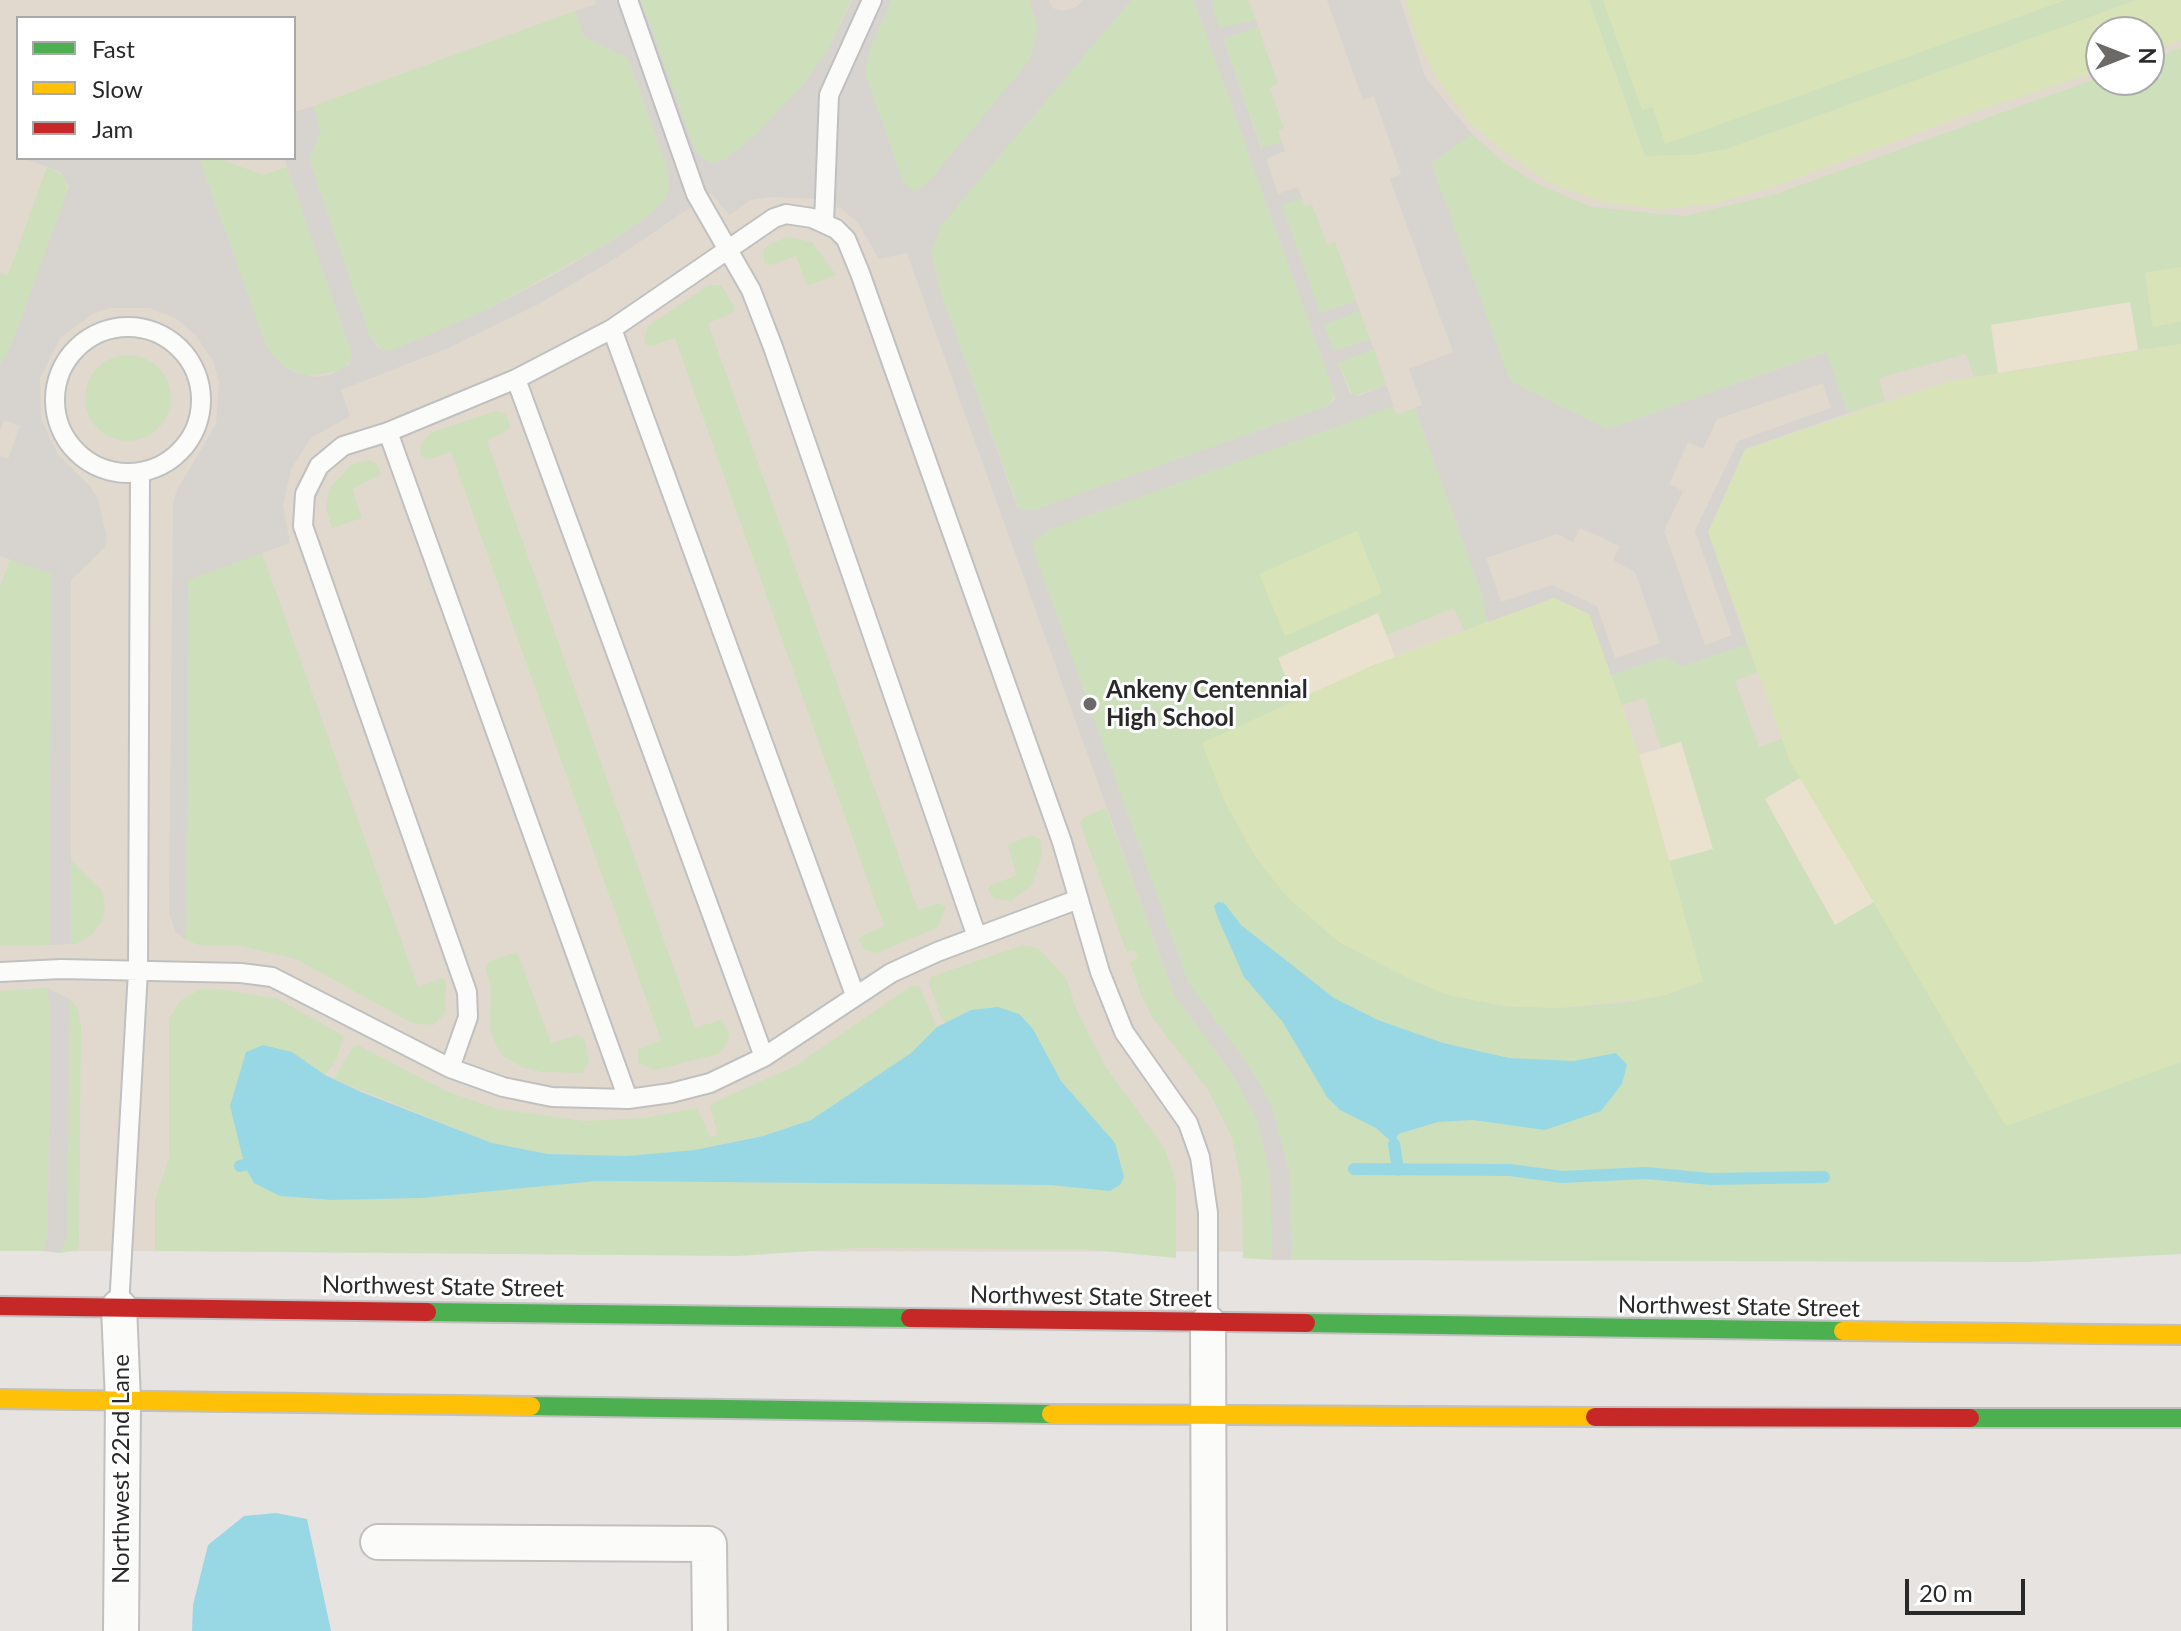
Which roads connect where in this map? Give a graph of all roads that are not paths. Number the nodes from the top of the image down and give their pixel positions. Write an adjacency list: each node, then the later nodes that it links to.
1 (628, 0): 4 (lane)
2 (872, 0): 3 (lane)
3 (824, 222): 4 (lane); 9 (lane)
4 (729, 247): 5 (lane); 10 (lane)
5 (612, 329): 6 (lane); 13 (lane)
6 (516, 379): 7 (lane); 14 (lane)
7 (388, 432): 15 (lane); 16 (lane)
8 (140, 473): 8 (lane); 11 (lane)
9 (1076, 900): 10 (lane); 19 (lane)
10 (977, 937): 13 (lane)
11 (138, 971): 12 (lane); 15 (lane); 18 (lane)
12 (0, 972)
13 (855, 995): 14 (lane)
14 (764, 1057): 16 (lane)
15 (450, 1068): 16 (lane)
16 (628, 1099)
17 (0, 1306): 18 (main road, Northwest State Street)
18 (119, 1307): 19 (main road, Northwest State Street); 22 (street, Northwest 22nd Lane)
19 (1208, 1323): 20 (main road, Northwest State Street); 23 (street)
20 (2181, 1335)
21 (0, 1399): 22 (main road)
22 (123, 1401): 23 (main road); 26 (street, Northwest 22nd Lane)
23 (1210, 1416): 24 (main road); 28 (street)
24 (2181, 1418)
25 (378, 1542): 27 (street)
26 (121, 1631)
27 (710, 1631)
28 (1209, 1631)

